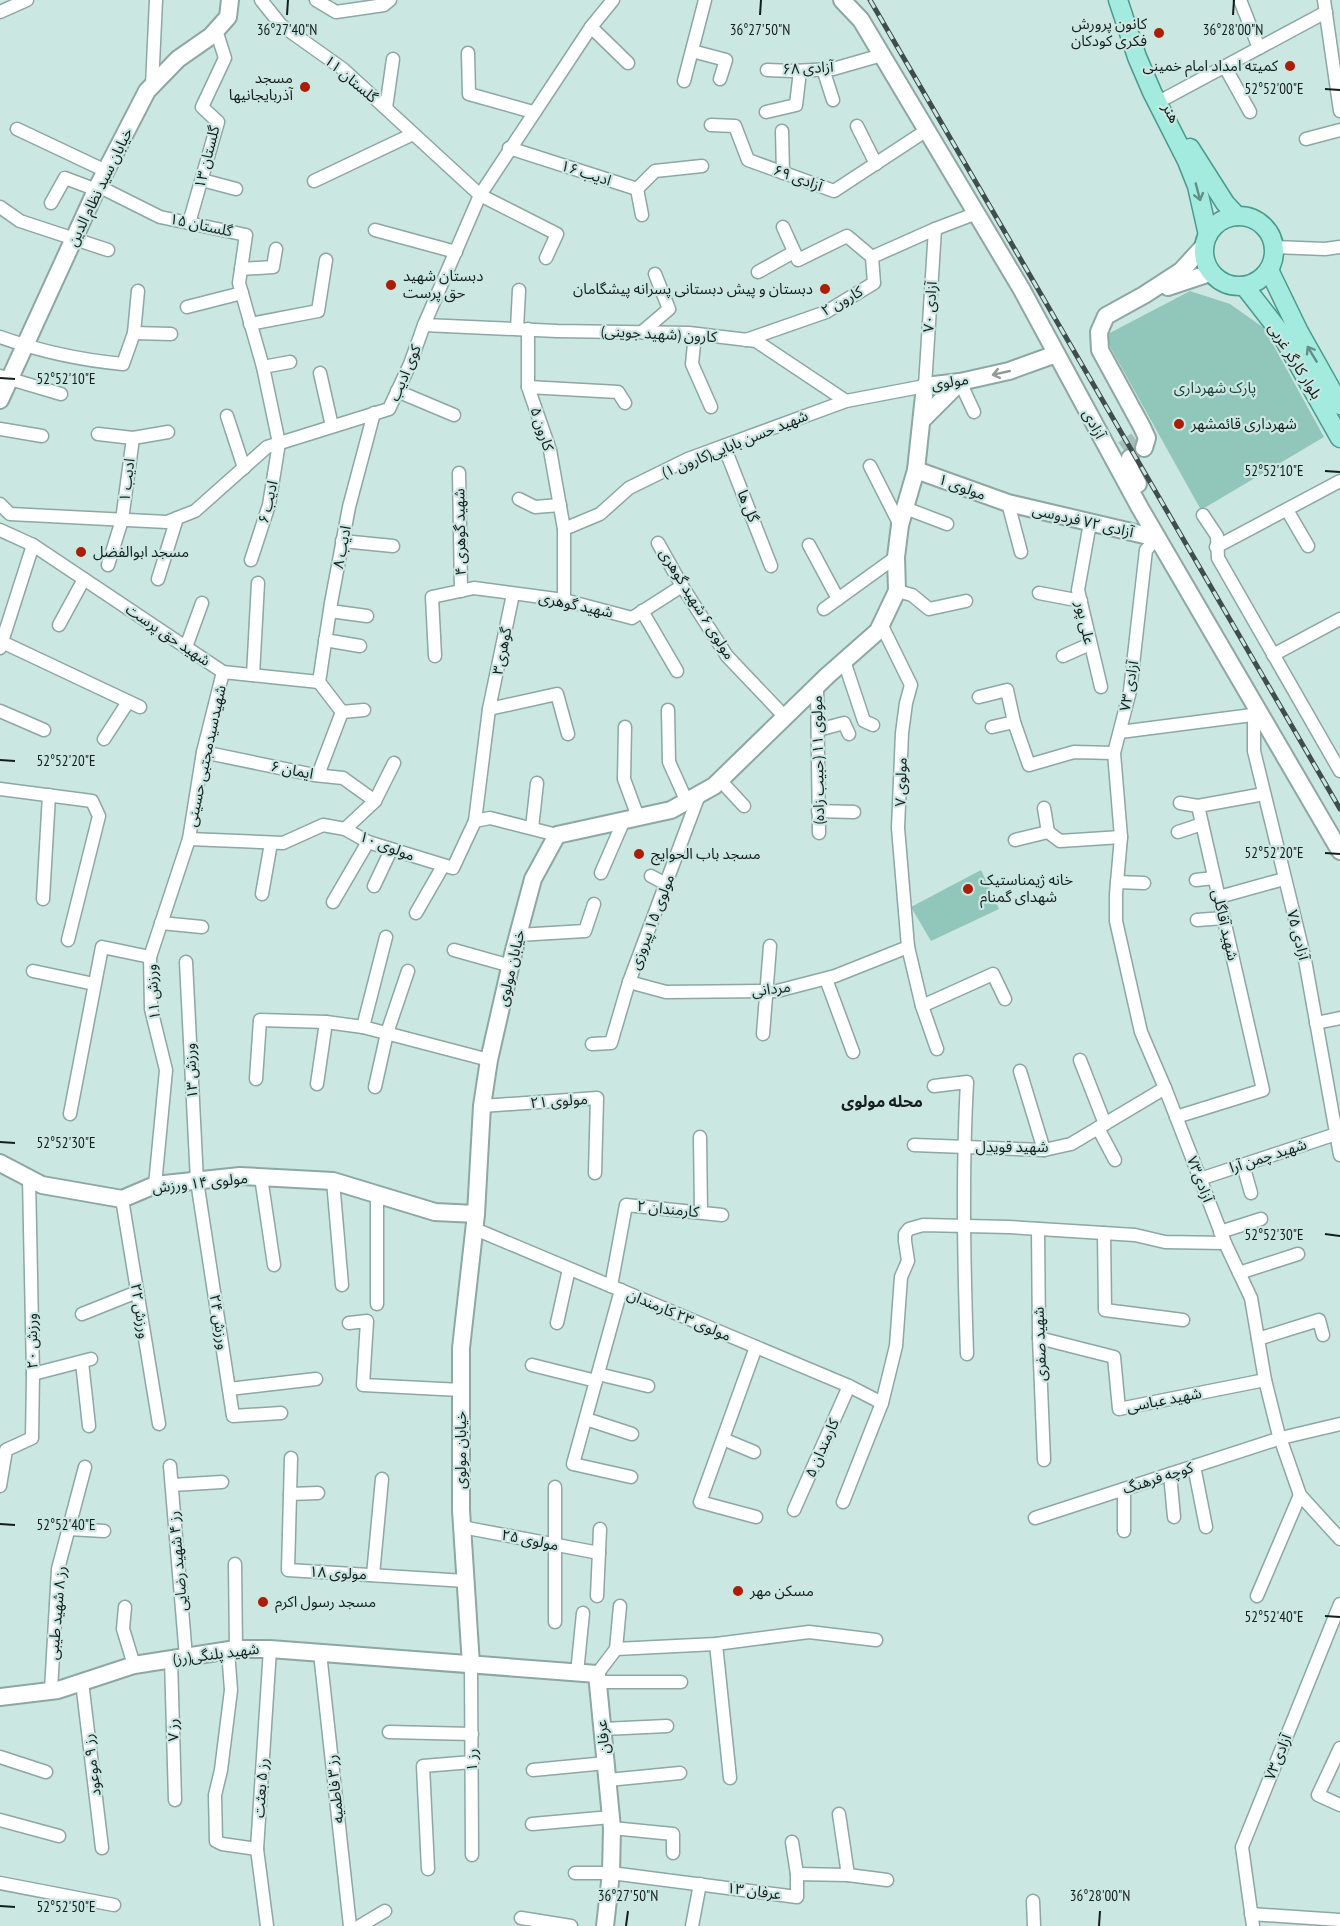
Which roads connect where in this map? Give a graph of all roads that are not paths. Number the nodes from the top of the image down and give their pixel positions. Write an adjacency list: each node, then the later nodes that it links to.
1 (27, 0): 14 (street)
2 (156, 0): 30 (street)
3 (230, 0): 16 (street, خیابان سید نظام الدین)
4 (261, 0): 33 (street, گلستان ۱۱)
5 (316, 0): 6 (street)
6 (390, 0)
7 (614, 0): 15 (street, کوی ادیب)
8 (705, 0): 19 (street)
9 (842, 0): 21 (street, آزادی)
10 (1118, 0): 66 (main road, one-way to 66)
11 (1125, 0): 31 (main road, هنر)
12 (1240, 0): 18 (street)
13 (1325, 6): 17 (street); 18 (street)
14 (0, 12)
15 (591, 27): 23 (street); 35 (street, کوی ادیب)
16 (216, 30): 30 (street, خیابان سید نظام الدین); 50 (street, گلستان ۱۳)
17 (1334, 30): 34 (street)
18 (1259, 48): 24 (street)
19 (692, 51): 28 (street); 29 (street)
20 (468, 53): 35 (street)
21 (882, 54): 25 (street, آزادی ۶۸); 41 (street, آزادی)
22 (393, 59): 33 (street)
23 (628, 63)
24 (1225, 67): 31 (street); 37 (street)
25 (823, 69): 27 (street, آزادی ۶۸); 32 (street)
26 (768, 70): 27 (street, آزادی ۶۸)
27 (800, 71): 36 (street)
28 (720, 79)
29 (684, 81)
30 (152, 86): 52 (street, خیابان سید نظام الدین)
31 (1164, 99): 60 (main road, هنر)
32 (833, 100)
33 (386, 108): 44 (street, گلستان ۱۱)
34 (1340, 111)
35 (533, 112): 46 (street, کوی ادیب)
36 (766, 112)
37 (1250, 112)
38 (711, 124): 49 (street, آزادی ۶۹)
39 (857, 126): 47 (street)
40 (17, 129): 52 (street)
41 (927, 130): 47 (street, آزادی ۶۹); 58 (street, آزادی)
42 (1340, 130): 45 (street)
43 (783, 131): 49 (street)
44 (413, 134): 51 (street); 55 (street, گلستان ۱۱)
45 (1306, 139)
46 (509, 148): 54 (street, ادیب ۱۶); 55 (street, کوی ادیب)
47 (876, 164): 49 (street, آزادی ۶۹)
48 (702, 166): 54 (street)
49 (783, 173)
50 (202, 180): 53 (street); 61 (street, گلستان ۱۳)
51 (314, 181)
52 (100, 182): 56 (street); 61 (street, گلستان ۱۵); 65 (street, خیابان سید نظام الدین)
53 (236, 189)
54 (638, 189): 59 (street)
55 (480, 195): 71 (street, کوی ادیب); 74 (street, گلستان ۱۱)
56 (51, 203)
57 (0, 207): 65 (street)
58 (977, 213): 63 (street); 97 (street, آزادی)
59 (642, 215)
60 (1236, 216): 66 (main road); 67 (main road)
61 (189, 223): 76 (street, گلستان ۱۵)
62 (783, 227): 72 (street)
63 (935, 229): 73 (street); 103 (street, آزادی ۷۰)
64 (375, 230): 71 (street)
65 (75, 238): 70 (street); 96 (street, خیابان سید نظام الدین)
66 (1206, 241): 79 (main road); 85 (street)
67 (1274, 247): 68 (street); 77 (main road)
68 (1340, 247)
69 (276, 249): 76 (street)
70 (108, 250)
71 (456, 252): 88 (street, کوی ادیب)
72 (794, 252): 73 (street); 78 (street)
73 (872, 257): 95 (street, کارون ۲)
74 (546, 258)
75 (326, 260): 87 (street)
76 (240, 269): 84 (street, گلستان ۱۵)
77 (1269, 270): 81 (main road); 110 (main road, بلوار کارگر غربی, one-way to 77)
78 (758, 272)
79 (1210, 273): 81 (main road); 85 (street)
80 (654, 274): 90 (street)
81 (1245, 287): 119 (main road, بلوار کارگر غربی)
82 (519, 290): 89 (street, کارون ۵)
83 (138, 291): 91 (street)
84 (242, 293): 86 (street); 87 (street, گلستان ۱۵)
85 (1144, 295): 125 (street)
86 (188, 307)
87 (250, 324): 99 (street, گلستان ۱۵)
88 (424, 325): 89 (street, کارون (شهید جوینی)); 105 (street, کوی ادیب)
89 (523, 329): 90 (street, کارون (شهید جوینی)); 104 (street, کارون ۵)
90 (642, 332): 93 (street, کارون (شهید جوینی))
91 (134, 333): 92 (street); 96 (street)
92 (171, 334)
93 (695, 334): 95 (street, کارون (شهید جوینی)); 111 (street)
94 (0, 337): 96 (street)
95 (745, 340): 108 (street, کارون (شهید جوینی))
96 (25, 346): 101 (street, خیابان سید نظام الدین)
97 (1056, 354): 102 (street, مولوی, one-way to 102); 125 (street); 146 (street, آزادی)
98 (290, 362): 99 (street)
99 (262, 368): 124 (street, گلستان ۱۵)
100 (320, 373): 117 (street)
101 (5, 377): 106 (street); 107 (street, خیابان سید نظام الدین)
102 (960, 382): 103 (street, مولوی); 112 (street); 116 (street)
103 (925, 386): 108 (street); 116 (street, مولوی)
104 (528, 387): 109 (street); 135 (street, کارون ۵)
105 (397, 392): 113 (street, کوی ادیب); 114 (street)
106 (61, 394)
107 (0, 400)
108 (846, 401): 126 (street, شهید حسن بابایی(کارون ۱))
109 (625, 403)
110 (1340, 405)
111 (711, 406)
112 (974, 412)
113 (374, 413): 117 (street, کوی ادیب); 147 (street, ادیب ۸)
114 (454, 415)
115 (227, 416): 128 (street)
116 (922, 420): 129 (street, مولوی)
117 (332, 426): 124 (street, کوی ادیب)
118 (0, 429): 122 (street)
119 (1338, 429)
120 (168, 432): 123 (street)
121 (98, 435): 123 (street, ادیب ۱)
122 (42, 436)
123 (132, 438): 141 (street, ادیب ۱)
124 (279, 443): 128 (street, کوی ادیب); 156 (street, ادیب ۶)
125 (1135, 444): 146 (street)
126 (724, 446): 144 (street, شهید حسن بابایی(کارون ۱)); 158 (street, گل ها)
127 (870, 466): 139 (street)
128 (244, 468): 140 (street, کوی ادیب)
129 (916, 470): 133 (street, مولوی ۱); 139 (street)
130 (459, 472): 163 (street, شهید گوهری ۴)
131 (1340, 481): 136 (street)
132 (519, 499): 135 (street)
133 (1008, 503): 142 (street, آزادی ۷۲ فردوسی); 154 (street)
134 (0, 504): 137 (street)
135 (560, 505): 144 (street, کارون ۵)
136 (1287, 510): 152 (street); 153 (street)
137 (10, 514): 141 (street, کوی ادیب); 145 (street)
138 (1203, 515): 153 (street)
139 (903, 516): 143 (street); 155 (street)
140 (177, 519): 141 (street, کوی ادیب); 160 (street)
141 (122, 520): 157 (street, ادیب ۱)
142 (1090, 523): 146 (street, آزادی ۷۲ فردوسی); 169 (street, علی پور)
143 (947, 524)
144 (564, 529): 168 (street, کارون ۵)
145 (1, 531): 149 (street, شهید حق پرست)
146 (1157, 538): 202 (street, آزادی); 210 (street, آزادی ۷۳)
147 (342, 542): 151 (street); 173 (street, ادیب ۸)
148 (658, 543): 162 (street, مولوی ۶ شهید گوهری)
149 (33, 545): 159 (street, شهید حق پرست); 179 (street)
150 (809, 545): 167 (street)
151 (393, 546)
152 (1308, 546)
153 (1216, 547): 184 (street)
154 (1021, 552)
155 (896, 557): 164 (street); 167 (street)
156 (252, 560)
157 (108, 565)
158 (771, 566)
159 (84, 579): 178 (street); 183 (street, شهید حق پرست)
160 (158, 579)
161 (258, 583): 190 (street)
162 (682, 586): 174 (street, شهید گوهری); 203 (street, مولوی ۶ شهید گوهری)
163 (461, 591): 166 (street, شهید گوهری); 185 (street, شهید گوهری)
164 (897, 591): 170 (street); 177 (street)
165 (1039, 593): 169 (street)
166 (513, 594): 168 (street, شهید گوهری); 197 (street, گوهری۳)
167 (838, 599): 172 (street)
168 (564, 600): 174 (street, شهید گوهری)
169 (1080, 601): 181 (street, علی پور)
170 (966, 602)
171 (201, 603): 183 (street)
172 (824, 609)
173 (330, 611): 175 (street); 180 (street, ادیب ۸)
174 (642, 611): 188 (street)
175 (367, 616)
176 (1340, 619): 184 (street)
177 (881, 624): 187 (street); 272 (street, مولوی ۷)
178 (58, 625)
179 (2, 638): 195 (street)
180 (325, 640): 182 (street); 191 (street, ادیب ۸)
181 (1090, 644): 186 (street); 193 (street, علی پور)
182 (360, 646)
183 (186, 647): 189 (street, شهید حق پرست)
184 (1273, 655): 217 (street)
185 (435, 656)
186 (1063, 656)
187 (844, 661): 192 (street); 205 (street)
188 (677, 671)
189 (223, 672): 190 (street, شهید حق پرست); 214 (street, شهیدسیدمجتبی حسینی)
190 (253, 675): 191 (street, شهید حق پرست)
191 (319, 682): 201 (street)
192 (817, 686): 203 (street); 209 (street, مولوی ۱۱ (حبیب زاده))
193 (1101, 687)
194 (979, 697): 204 (street)
195 (128, 702): 196 (street); 213 (street)
196 (140, 708)
197 (489, 709): 211 (street); 233 (street, گوهری۳)
198 (364, 710): 201 (street)
199 (668, 710): 224 (street)
200 (0, 711): 208 (street)
201 (342, 712): 218 (street)
202 (1257, 716): 210 (street); 222 (street, آزادی ۷۵); 247 (street, آزادی)
203 (785, 717): 219 (street)
204 (1014, 722): 207 (street); 215 (street)
205 (873, 725)
206 (625, 727): 232 (street)
207 (992, 727)
208 (44, 730)
209 (818, 730): 212 (street); 230 (street, مولوی ۱۱ (حبیب زاده))
210 (1120, 732): 215 (street, آزادی ۷۳)
211 (568, 734)
212 (849, 734)
213 (105, 739)
214 (203, 752): 218 (street, ایمان ۶); 242 (street, شهیدسیدمجتبی حسینی)
215 (1114, 753): 241 (street, آزادی ۷۳)
216 (394, 764): 225 (street)
217 (1340, 771)
218 (318, 775): 225 (street, ایمان ۶)
219 (720, 780): 224 (street); 227 (street)
220 (537, 783): 235 (street)
221 (0, 789): 223 (street)
222 (1264, 794): 228 (street); 252 (street, آزادی ۷۵)
223 (49, 795): 260 (street); 270 (street)
224 (693, 798): 232 (street); 256 (street, مولوی ۱۵ پیروزی)
225 (375, 801): 236 (street)
226 (1180, 803): 228 (street)
227 (744, 806)
228 (1198, 806): 234 (street, شهید آقاگلی)
229 (1044, 808): 237 (street)
230 (819, 811): 231 (street); 239 (street, مولوی ۱۱ (حبیب زاده))
231 (854, 812)
232 (631, 819): 240 (street); 249 (street)
233 (475, 821): 235 (street); 248 (street)
234 (1202, 824): 238 (street); 251 (street, شهید آقاگلی)
235 (532, 828): 240 (street)
236 (345, 829): 244 (street, مولوی ۱۰); 245 (street, مولوی ۱۰)
237 (1048, 832): 241 (street); 243 (street)
238 (1178, 832)
239 (819, 833)
240 (557, 835): 268 (street, خیابان مولوی)
241 (1121, 837): 254 (street, آزادی۷۳)
242 (189, 839): 245 (street, مولوی ۱۰); 266 (street, ورزش ۱۱)
243 (1015, 840)
244 (368, 842): 246 (street, مولوی ۱۰); 261 (street)
245 (271, 843): 258 (street)
246 (391, 850): 248 (street, مولوی ۱۰); 257 (street)
247 (1340, 851)
248 (443, 866): 263 (street)
249 (601, 873)
250 (651, 876): 256 (street)
251 (1214, 878): 253 (street); 259 (street, شهید آقاگلی)
252 (1284, 879): 259 (street); 287 (street, آزادی ۷۵)
253 (1196, 880)
254 (1117, 882): 255 (street); 301 (street, آزادی۷۳)
255 (1144, 883)
256 (666, 884): 280 (street, مولوی ۱۵ پیروزی)
257 (374, 886)
258 (262, 894)
259 (1219, 897): 264 (street, شهید آقاگلی)
260 (43, 899)
261 (333, 902)
262 (594, 904): 268 (street)
263 (416, 913)
264 (1224, 918): 265 (street); 304 (street, شهید آقاگلی)
265 (1197, 920)
266 (161, 923): 267 (street); 274 (street, ورزش ۱۱)
267 (202, 927)
268 (518, 935): 276 (street, خیابان مولوی)
269 (386, 937): 288 (street)
270 (68, 940)
271 (770, 946): 282 (street)
272 (908, 947): 279 (street, مردانی); 284 (street, مولوی ۷)
273 (454, 951): 276 (street)
274 (150, 957): 281 (street); 321 (street, ورزش ۱۱)
275 (186, 962): 319 (street, ورزش ۱۳)
276 (511, 966): 294 (street, خیابان مولوی)
277 (33, 971): 281 (street)
278 (408, 971): 289 (street)
279 (826, 979): 282 (street, مردانی); 293 (street)
280 (629, 982): 282 (street, مردانی); 291 (street, مولوی ۱۵ پیروزی)
281 (94, 984): 303 (street)
282 (767, 991): 290 (street)
283 (1005, 999): 284 (street)
284 (922, 1006): 292 (street, مولوی ۷)
285 (1340, 1018): 287 (street)
286 (326, 1022): 288 (street); 297 (street); 298 (street)
287 (1316, 1023): 306 (street, آزادی ۷۵)
288 (363, 1027): 289 (street)
289 (387, 1033): 294 (street); 300 (street)
290 (763, 1034)
291 (592, 1044)
292 (937, 1049)
293 (853, 1052)
294 (489, 1060): 302 (street, خیابان مولوی)
295 (1080, 1060): 305 (street)
296 (1020, 1071): 310 (street)
297 (256, 1079)
298 (317, 1084)
299 (934, 1086): 309 (street)
300 (375, 1088)
301 (1165, 1088): 304 (street, آزادی۷۳); 305 (street, شهید قویدل)
302 (482, 1106): 315 (street, مولوی ۲۱); 328 (street, خیابان مولوی)
303 (70, 1114)
304 (1176, 1117): 318 (street, آزادی۷۳)
305 (1101, 1126): 310 (street, شهید قویدل); 312 (street)
306 (1336, 1134): 311 (street, آزادی ۷۵); 314 (street, شهید چمن آرا)
307 (700, 1137): 325 (street)
308 (914, 1145): 309 (street, شهید قویدل)
309 (963, 1147): 310 (street, شهید قویدل); 329 (street)
310 (1044, 1150)
311 (1340, 1155)
312 (1116, 1160)
313 (0, 1163): 317 (street)
314 (1243, 1165): 318 (street, شهید چمن آرا); 322 (street)
315 (595, 1173)
316 (261, 1177): 319 (street, مولوی ۱۴ ورزش); 320 (street, مولوی ۱۴ ورزش); 334 (street)
317 (29, 1178): 324 (street); 351 (street, ورزش ۲۰)
318 (1200, 1179): 332 (street, آزادی۷۳)
319 (197, 1181): 321 (street, مولوی ۱۴ ورزش); 357 (street, ورزش ۲۴)
320 (333, 1181): 323 (street, مولوی ۱۴ ورزش); 337 (street)
321 (155, 1185): 324 (street, مولوی ۱۴ ورزش)
322 (1251, 1193)
323 (376, 1194): 328 (street, مولوی ۱۴ ورزش); 340 (street)
324 (122, 1199): 339 (street, ورزش ۲۲)
325 (701, 1212): 326 (street, کارمندان ۲); 338 (street, کارمندان ۲)
326 (722, 1215)
327 (1261, 1219): 332 (street)
328 (475, 1222): 335 (street, مولوی ۲۳ کارمندان); 358 (street, خیابان مولوی)
329 (963, 1226): 330 (street); 349 (street); 359 (street)
330 (1038, 1229): 331 (street); 346 (street, شهید صفری)
331 (1104, 1233): 332 (street); 342 (street)
332 (1222, 1238): 336 (street, آزادی۷۳)
333 (1298, 1254): 336 (street)
334 (274, 1265)
335 (569, 1269): 338 (street, مولوی ۲۳ کارمندان); 344 (street)
336 (1239, 1273): 347 (street, آزادی۷۳)
337 (342, 1285)
338 (616, 1288): 348 (street, مولوی ۲۳ کارمندان); 352 (street)
339 (137, 1292): 341 (street); 362 (street, ورزش ۲۲)
340 (377, 1304)
341 (82, 1314)
342 (1183, 1320)
343 (349, 1323): 358 (street)
344 (557, 1323)
345 (1323, 1335): 347 (street)
346 (1039, 1338): 354 (street, شهید عباسی); 370 (street, شهید صفری)
347 (1258, 1339): 354 (street, آزادی۷۳)
348 (756, 1347): 356 (street, مولوی ۲۳ کارمندان); 367 (street)
349 (967, 1354)
350 (532, 1365): 352 (street)
351 (33, 1374): 364 (street); 379 (street, ورزش ۲۰)
352 (597, 1377): 355 (street); 361 (street)
353 (316, 1379): 357 (street)
354 (1265, 1380): 366 (street, آزادی۷۳)
355 (648, 1386)
356 (849, 1386): 359 (street, مولوی ۲۳ کارمندان); 386 (street, کارمندان ۵)
357 (229, 1389): 360 (street, ورزش ۲۴)
358 (460, 1390): 390 (street, خیابان مولوی)
359 (882, 1403): 385 (street)
360 (281, 1413)
361 (586, 1419): 365 (street); 375 (street)
362 (159, 1424)
363 (1340, 1424): 366 (street, کوچه فرهنگ)
364 (89, 1426)
365 (632, 1434)
366 (1281, 1438): 372 (street, کوچه فرهنگ); 384 (street, آزادی۷۳)
367 (723, 1439): 368 (street); 387 (street)
368 (754, 1452)
369 (291, 1458): 383 (street, مولوی ۱۸)
370 (1044, 1460)
371 (170, 1466): 378 (street, رز ۴ شهید رضایی)
372 (1194, 1466): 374 (street, کوچه فرهنگ); 391 (street)
373 (85, 1467): 392 (street, رز ۸ شهید طیبی)
374 (1170, 1474): 381 (street, کوچه فرهنگ); 388 (street)
375 (631, 1477)
376 (382, 1479): 400 (street)
377 (222, 1482): 378 (street)
378 (172, 1485): 415 (street, رز ۴ شهید رضایی)
379 (0, 1486)
380 (555, 1487): 397 (street)
381 (1124, 1489): 389 (street, کوچه فرهنگ); 395 (street)
382 (318, 1493): 383 (street)
383 (290, 1494): 400 (street, مولوی ۱۸)
384 (1300, 1495): 396 (street, آزادی۷۳); 403 (street)
385 (843, 1502)
386 (794, 1510)
387 (756, 1517)
388 (1174, 1517)
389 (1035, 1518)
390 (462, 1527): 397 (street, مولوی ۲۵); 401 (street, خیابان مولوی)
391 (1206, 1527)
392 (69, 1529): 394 (street); 422 (street, رز ۸ شهید طیبی)
393 (600, 1529): 398 (street)
394 (104, 1531)
395 (1124, 1531)
396 (1340, 1539)
397 (555, 1545): 398 (street, مولوی ۲۵); 408 (street)
398 (599, 1553): 402 (street)
399 (235, 1564): 413 (street)
400 (373, 1575): 401 (street, مولوی ۱۸)
401 (466, 1581): 417 (street, خیابان مولوی)
402 (597, 1596)
403 (1257, 1596)
404 (1340, 1604): 460 (street, آزادی۷۳)
405 (620, 1606): 412 (street)
406 (126, 1607): 416 (street)
407 (583, 1613): 418 (street)
408 (555, 1622)
409 (876, 1640): 410 (street)
410 (716, 1644): 412 (street); 435 (street)
411 (270, 1648): 413 (street, شهید پلنگی(رز)); 414 (street, شهید پلنگی(رز)); 445 (street, رز ۵ بعثت)
412 (616, 1649): 419 (street)
413 (232, 1650): 415 (street, شهید پلنگی(رز)); 445 (street)
414 (320, 1653): 417 (street, شهید پلنگی(رز)); 463 (street, رز ۳ فاطمیه)
415 (178, 1658): 416 (street, شهید پلنگی(رز)); 436 (street, رز ۷)
416 (134, 1665): 420 (street, شهید پلنگی(رز))
417 (471, 1665): 418 (street); 427 (street, رز ۱)
418 (577, 1673): 419 (street)
419 (597, 1678): 421 (street); 425 (street, عرفان)
420 (82, 1682): 422 (street, شهید پلنگی(رز)); 444 (street, رز ۹ موعود)
421 (681, 1682)
422 (51, 1690): 423 (street, شهید پلنگی(رز))
423 (0, 1697)
424 (666, 1726): 425 (street)
425 (603, 1729): 433 (street, عرفان)
426 (389, 1732): 427 (street)
427 (472, 1734): 430 (street, رز ۱)
428 (1340, 1748): 437 (street)
429 (0, 1757): 432 (street)
430 (472, 1762): 447 (street, رز ۱); 448 (street)
431 (533, 1770): 433 (street)
432 (46, 1772)
433 (607, 1772): 434 (street); 440 (street, عرفان)
434 (680, 1773)
435 (730, 1778)
436 (175, 1800)
437 (1340, 1805)
438 (839, 1814): 452 (street)
439 (0, 1820): 442 (street)
440 (612, 1822): 441 (street); 446 (street); 450 (street, عرفان)
441 (532, 1824)
442 (59, 1836)
443 (792, 1842): 451 (street)
444 (102, 1848)
445 (256, 1849): 462 (street, رز ۵ بعثت)
446 (673, 1853)
447 (472, 1855)
448 (428, 1869)
449 (574, 1873): 450 (street, عرفان ۱۳)
450 (611, 1873): 455 (street, عرفان ۱۳); 466 (street, عرفان)
451 (797, 1874): 452 (street, عرفان ۱۳); 455 (street, عرفان ۱۳)
452 (848, 1875): 453 (street, عرفان ۱۳)
453 (887, 1880)
454 (0, 1883): 457 (street)
455 (700, 1884): 467 (street)
456 (1033, 1901): 468 (street)
457 (114, 1905)
458 (385, 1911): 464 (street)
459 (521, 1918): 465 (street)
460 (1252, 1920): 461 (street)
461 (1340, 1920): 469 (street)
462 (267, 1926)
463 (350, 1926)
464 (360, 1926)
465 (571, 1926)
466 (605, 1926)
467 (692, 1926)
468 (1034, 1926)
469 (1339, 1926)

